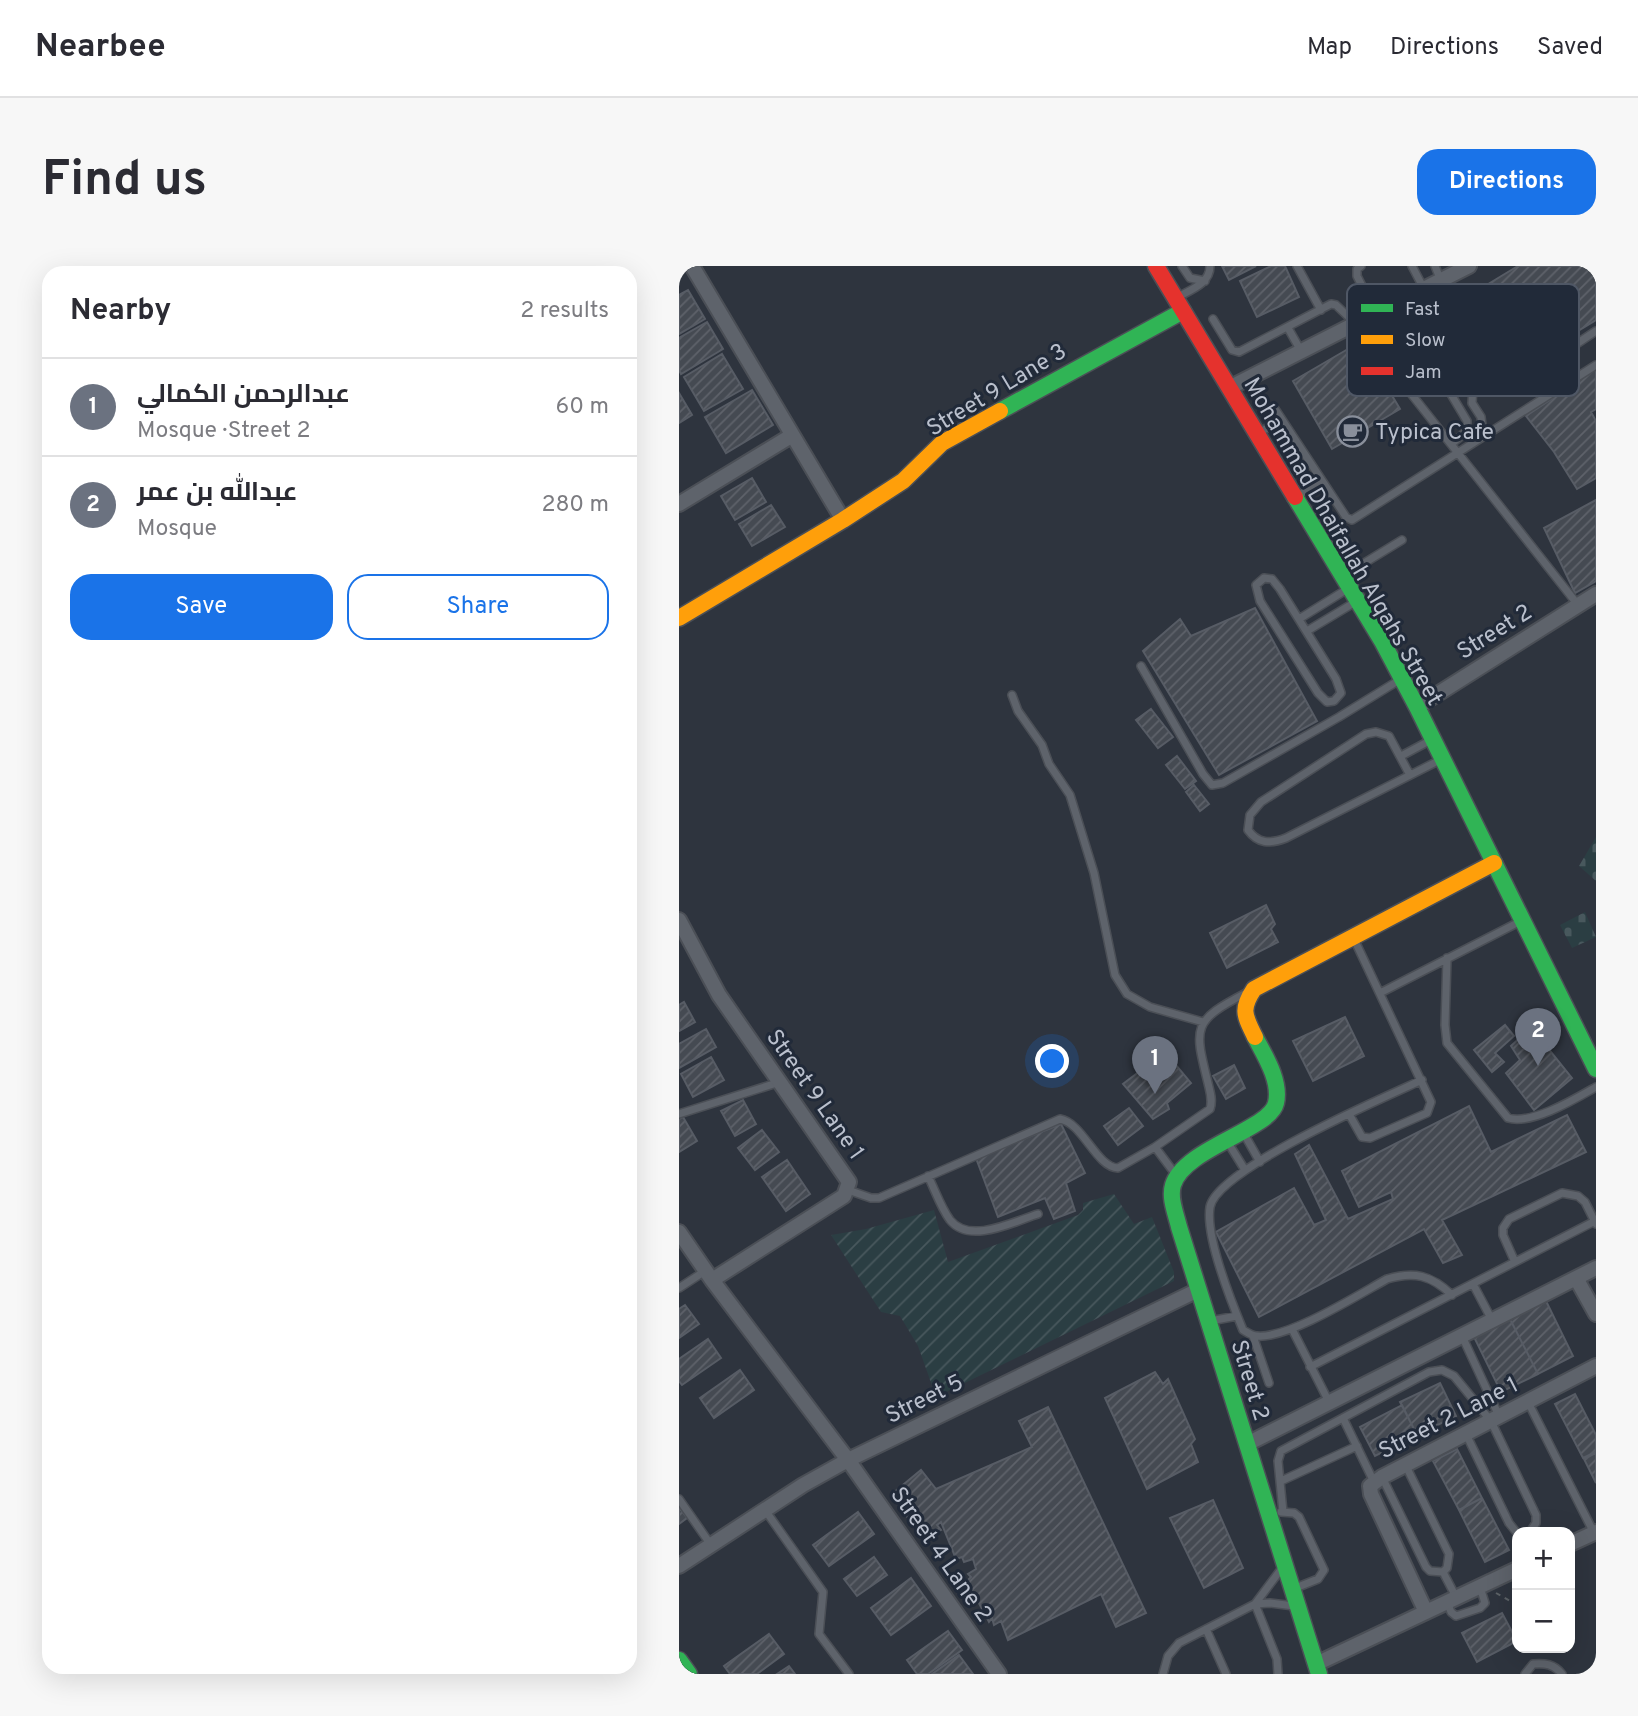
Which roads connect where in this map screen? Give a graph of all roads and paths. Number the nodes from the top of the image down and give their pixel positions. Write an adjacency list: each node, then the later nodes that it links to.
1 (692, 266): 36 (street)
2 (1156, 266): 15 (street, Mohammad Dhaifallah Alqahs Street)
3 (1210, 266): 10 (lane)
4 (1297, 266): 16 (lane)
5 (1361, 266): 12 (lane)
6 (1412, 266): 13 (lane)
7 (1434, 266): 11 (lane)
8 (1469, 266): 11 (street)
9 (1184, 270): 10 (lane); 15 (lane)
10 (1205, 281): 15 (lane)
11 (1441, 281): 14 (street)
12 (1361, 284)
13 (1421, 284)
14 (1435, 284)
15 (1175, 298): 26 (street, Mohammad Dhaifallah Alqahs Street); 43 (street, Street 9 Lane 3)
16 (1321, 310): 17 (lane); 19 (lane)
17 (1347, 315)
18 (1213, 319): 19 (lane)
19 (1288, 328): 23 (lane)
20 (1347, 329): 23 (street)
21 (1596, 331): 22 (lane)
22 (1579, 342)
23 (1302, 352): 26 (street)
24 (1596, 365): 25 (lane)
25 (1579, 376)
26 (1229, 388): 35 (street, Mohammad Dhaifallah Alqahs Street)
27 (1413, 396): 38 (lane)
28 (1451, 396): 31 (lane)
29 (1472, 396): 32 (lane)
30 (1547, 396): 37 (lane)
31 (1455, 403): 32 (lane); 38 (lane)
32 (1472, 403): 37 (lane)
33 (1275, 409): 34 (lane)
34 (1282, 420): 35 (lane); 40 (lane)
35 (1257, 434): 41 (street, Mohammad Dhaifallah Alqahs Street)
36 (791, 436): 42 (street); 43 (street)
37 (1476, 442): 39 (lane)
38 (1451, 444): 39 (lane)
39 (1458, 453): 40 (lane); 47 (lane)
40 (1321, 481): 41 (lane)
41 (1295, 497): 45 (street, Mohammad Dhaifallah Alqahs Street)
42 (680, 500)
43 (843, 520): 48 (street, Street 9 Lane 3)
44 (1402, 540): 45 (lane)
45 (1350, 588): 49 (lane); 50 (lane); 52 (street, Mohammad Dhaifallah Alqahs Street)
46 (1596, 594): 47 (street, Street 2)
47 (1579, 606): 54 (street, Street 2)
48 (679, 618)
49 (1299, 619): 50 (lane); 50 (lane)
50 (1307, 631)
51 (1142, 666): 52 (lane)
52 (1402, 679): 54 (street, Mohammad Dhaifallah Alqahs Street)
53 (1012, 695): 66 (lane)
54 (1417, 707): 55 (street, Mohammad Dhaifallah Alqahs Street)
55 (1433, 740): 56 (lane); 57 (street, Mohammad Dhaifallah Alqahs Street)
56 (1401, 756): 58 (lane); 58 (lane)
57 (1442, 758): 58 (lane); 59 (street, Mohammad Dhaifallah Alqahs Street)
58 (1410, 775)
59 (1494, 863): 61 (street, Mohammad Dhaifallah Alqahs Street); 62 (street)
60 (679, 920): 69 (street, Street 9 Lane 1)
61 (1522, 920): 63 (lane); 67 (street, Mohammad Dhaifallah Alqahs Street)
62 (1353, 937): 64 (street); 65 (lane)
63 (1447, 958): 65 (lane); 70 (lane)
64 (1254, 989): 66 (lane); 73 (street)
65 (1380, 993): 68 (lane)
66 (1203, 1022): 75 (lane)
67 (1596, 1069)
68 (1422, 1080): 72 (lane); 72 (lane)
69 (780, 1082): 71 (lane); 80 (street, Street 9 Lane 1)
70 (1596, 1087)
71 (679, 1114)
72 (1349, 1114): 76 (lane)
73 (1242, 1132): 74 (street); 76 (lane)
74 (1227, 1140): 77 (lane); 78 (street)
75 (1155, 1147): 78 (lane); 79 (lane)
76 (1259, 1162): 77 (lane)
77 (1245, 1170): 93 (lane)
78 (1176, 1175): 90 (street, Street 2)
79 (928, 1176): 80 (lane); 81 (lane)
80 (848, 1190): 86 (street, Street 9 Lane 1)
81 (1038, 1214)
82 (1595, 1223): 84 (lane); 84 (lane)
83 (679, 1233): 86 (street, Street 4 Lane 2)
84 (1514, 1262): 88 (lane)
85 (1596, 1268): 87 (street)
86 (708, 1275): 89 (lane); 111 (street, Street 4 Lane 2)
87 (1576, 1278): 92 (street); 94 (street)
88 (1473, 1284): 91 (lane); 94 (lane)
89 (679, 1288)
90 (1198, 1290): 95 (street, Street 2); 111 (street, Street 5)
91 (1452, 1295): 96 (lane); 101 (lane)
92 (1595, 1310)
93 (1237, 1316): 95 (lane); 97 (lane)
94 (1492, 1321): 98 (street)
95 (1209, 1322): 109 (street, Street 2)
96 (1292, 1329): 97 (lane); 101 (lane)
97 (1253, 1336): 103 (lane)
98 (1462, 1336): 99 (street); 107 (lane)
99 (1404, 1365): 102 (lane); 104 (street)
100 (1596, 1366): 105 (street, Street 2 Lane 1)
101 (1310, 1367): 104 (lane)
102 (1413, 1381): 106 (lane); 107 (lane)
103 (1269, 1383)
104 (1329, 1402): 109 (street)
105 (1528, 1402): 107 (street, Street 2 Lane 1); 120 (lane)
106 (1343, 1418): 110 (lane); 114 (lane)
107 (1495, 1419): 108 (street, Street 2 Lane 1); 119 (lane)
108 (1466, 1434): 112 (street, Street 2 Lane 1); 118 (lane)
109 (1247, 1444): 117 (street, Street 2)
110 (1357, 1446): 113 (lane); 114 (lane)
111 (848, 1461): 116 (street, Street 5); 139 (street, Street 4 Lane 2)
112 (1405, 1464): 113 (street, Street 2 Lane 1); 126 (lane)
113 (1378, 1479): 126 (lane); 133 (street, Street 2 Lane 1)
114 (1281, 1481): 117 (lane)
115 (679, 1499): 122 (lane)
116 (765, 1510): 122 (street, Street 5); 138 (lane)
117 (1277, 1513): 123 (street, Street 2); 128 (lane)
118 (1512, 1527)
119 (1533, 1527)
120 (1595, 1532): 121 (street)
121 (1575, 1542)
122 (711, 1545): 124 (street, Street 5)
123 (1285, 1564): 128 (street, Street 2); 131 (lane)
124 (679, 1566)
125 (1512, 1571): 127 (street)
126 (1443, 1572): 129 (lane)
127 (1481, 1586): 129 (street); 130 (path)
128 (1292, 1590): 132 (street, Street 2)
129 (1452, 1600): 133 (street)
130 (1512, 1603)
131 (1255, 1605): 132 (lane); 134 (lane); 142 (lane)
132 (1298, 1607): 136 (street, Street 2)
133 (1426, 1612): 136 (street)
134 (1206, 1629): 140 (lane); 141 (lane)
135 (679, 1660): 137 (street)
136 (1317, 1669)
137 (689, 1674)
138 (849, 1674)
139 (999, 1674)
140 (1163, 1674)
141 (1226, 1674)
142 (1278, 1674)
143 (1525, 1674): 144 (lane)
144 (1562, 1674)

